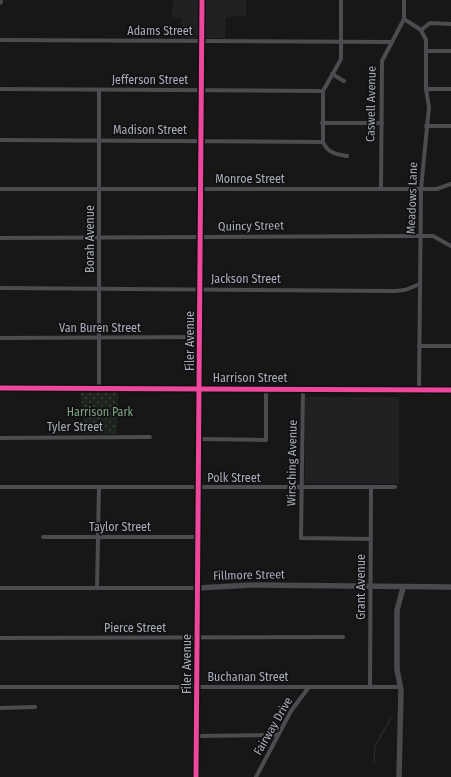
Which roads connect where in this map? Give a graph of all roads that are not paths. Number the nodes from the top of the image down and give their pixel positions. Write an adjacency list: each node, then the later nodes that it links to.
1 (202, 0): 8 (street, Filer Avenue)
2 (341, 0): 9 (street)
3 (404, 0): 4 (street, Caswell Avenue)
4 (404, 19): 6 (street); 10 (street, Caswell Avenue)
5 (451, 24): 6 (street)
6 (421, 30): 11 (street, Meadows Lane)
7 (0, 40): 8 (street, Adams Street)
8 (201, 42): 9 (street, Adams Street); 19 (street, Filer Avenue)
9 (341, 42): 10 (street, Adams Street); 13 (street)
10 (391, 42): 22 (street, Caswell Avenue)
11 (426, 51): 12 (street); 16 (street, Meadows Lane)
12 (451, 51)
13 (332, 74): 14 (street); 20 (street)
14 (344, 81)
15 (0, 89): 18 (street, Jefferson Street)
16 (426, 89): 17 (street); 23 (street, Meadows Lane)
17 (451, 89)
18 (99, 90): 19 (street, Jefferson Street); 26 (street, Borah Avenue)
19 (201, 90): 20 (street, Jefferson Street); 27 (street, Filer Avenue)
20 (323, 91): 21 (street)
21 (322, 123): 22 (street); 28 (street)
22 (382, 123): 34 (street, Caswell Avenue)
23 (426, 126): 24 (street); 35 (street, Meadows Lane)
24 (451, 126)
25 (0, 140): 26 (street, Madison Street)
26 (98, 140): 27 (street, Madison Street); 32 (street, Borah Avenue)
27 (201, 140): 28 (street, Madison Street); 33 (street, Filer Avenue)
28 (323, 142): 29 (street)
29 (347, 156)
30 (451, 184): 35 (street, Monroe Street)
31 (0, 189): 32 (street, Monroe Street)
32 (99, 189): 33 (street, Monroe Street); 39 (street, Borah Avenue)
33 (200, 189): 34 (street, Monroe Street); 37 (street, Filer Avenue)
34 (381, 189): 35 (street, Monroe Street)
35 (420, 189): 36 (street, Meadows Lane)
36 (420, 236): 37 (street, Quincy Street); 40 (street, Quincy Street); 41 (street, Meadows Lane)
37 (200, 237): 39 (street, Quincy Street); 44 (street, Filer Avenue)
38 (0, 238): 39 (street, Quincy Street)
39 (100, 239): 43 (street, Borah Avenue)
40 (451, 246)
41 (420, 284): 44 (street, Jackson Street); 48 (street, Meadows Lane)
42 (0, 288): 43 (street, Jackson Street)
43 (100, 288): 44 (street, Jackson Street); 47 (street, Borah Avenue)
44 (200, 289): 45 (street, Filer Avenue)
45 (200, 337): 47 (street, Van Buren Street); 51 (street, Filer Avenue)
46 (0, 338): 47 (street, Van Buren Street)
47 (100, 338): 53 (street, Borah Avenue)
48 (419, 346): 49 (street); 55 (street, Meadows Lane)
49 (451, 346)
50 (0, 388): 53 (street, Harrison Street)
51 (200, 388): 53 (street, Harrison Street); 54 (street, Harrison Street); 59 (street, Filer Avenue)
52 (303, 388): 54 (street, Harrison Street); 55 (street, Harrison Street); 65 (street, Wirsching Avenue)
53 (99, 389)
54 (266, 389): 59 (street)
55 (419, 390): 56 (street, Harrison Street)
56 (451, 390)
57 (150, 437): 58 (street, Tyler Street)
58 (0, 438)
59 (199, 439): 64 (street, Filer Avenue)
60 (0, 487): 61 (street, Polk Street)
61 (99, 487): 64 (street, Polk Street); 67 (street)
62 (371, 487): 63 (street, Polk Street); 65 (street, Polk Street); 69 (street, Grant Avenue)
63 (395, 487)
64 (198, 488): 65 (street, Polk Street); 68 (street, Filer Avenue)
65 (301, 488): 69 (street, Wirsching Avenue)
66 (43, 537): 67 (street, Taylor Street)
67 (98, 537): 68 (street, Taylor Street); 73 (street)
68 (198, 538): 74 (street, Filer Avenue)
69 (371, 539): 70 (street, Grant Avenue)
70 (371, 587): 74 (street, Fillmore Street); 75 (street, Fillmore Street); 83 (street, Grant Avenue)
71 (451, 587): 75 (street, Fillmore Street)
72 (0, 588): 73 (street, Fillmore Street)
73 (97, 588): 74 (street, Fillmore Street)
74 (197, 588): 78 (street, Filer Avenue)
75 (402, 588): 79 (street)
76 (343, 637): 78 (street, Pierce Street)
77 (0, 638): 78 (street, Pierce Street)
78 (197, 638): 81 (street, Filer Avenue)
79 (400, 686): 83 (street, Buchanan Street); 90 (street)
80 (0, 687): 81 (street, Buchanan Street)
81 (197, 687): 82 (street, Buchanan Street); 86 (street, Filer Avenue)
82 (309, 687): 83 (street, Buchanan Street); 87 (street, Fairway Drive)
83 (370, 687)
84 (35, 707): 85 (street)
85 (0, 708)
86 (196, 736): 87 (street); 88 (street, Filer Avenue)
87 (278, 736): 89 (street, Fairway Drive)
88 (196, 777)
89 (256, 777)
90 (400, 777)

